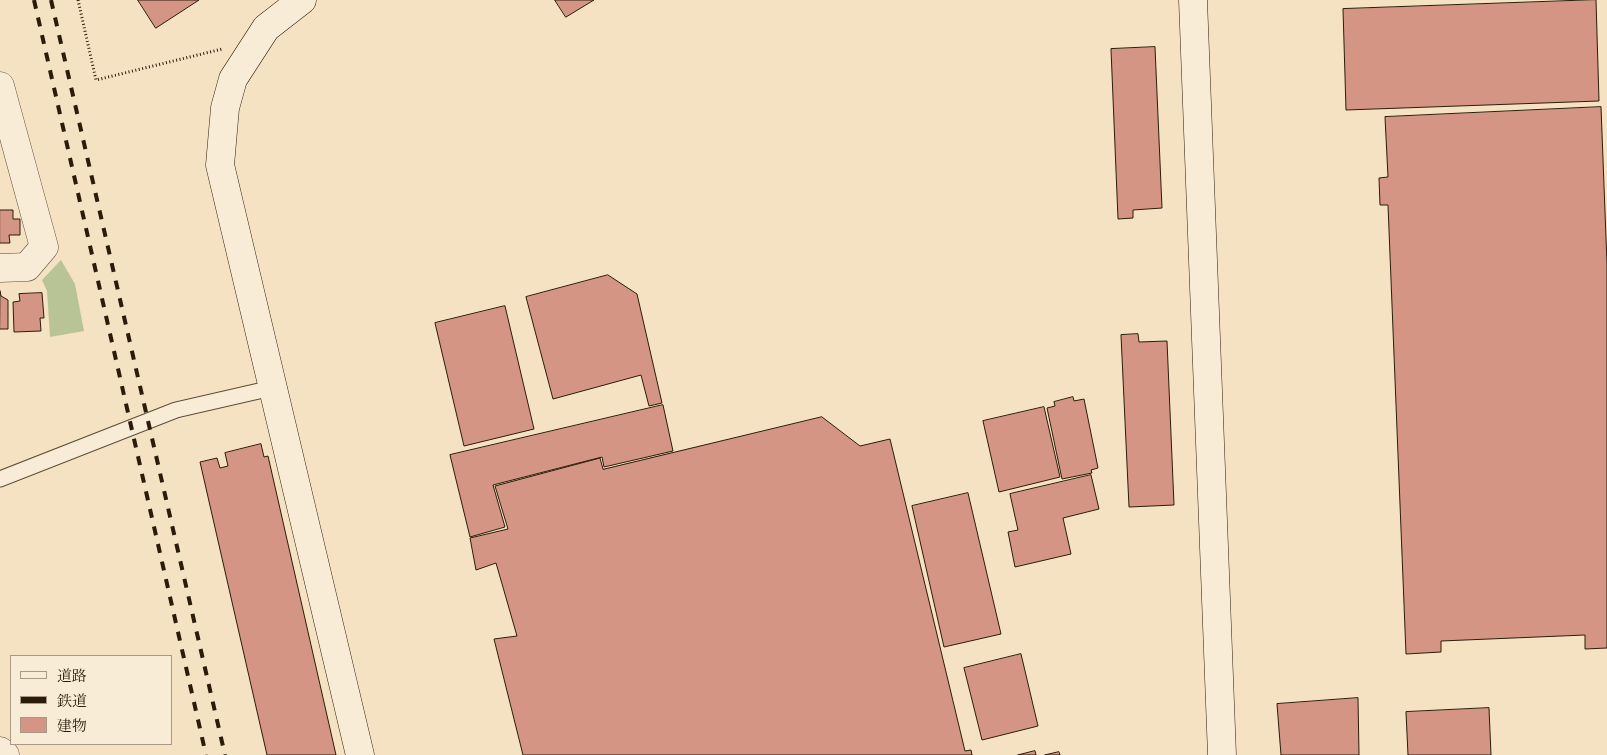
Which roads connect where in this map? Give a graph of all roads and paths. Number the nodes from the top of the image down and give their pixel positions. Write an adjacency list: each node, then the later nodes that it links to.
1 (78, 0): 4 (path)
2 (302, 0): 4 (street)
3 (1193, 0): 12 (street)
4 (259, 40): 7 (street)
5 (0, 86): 6 (street)
6 (0, 268)
7 (272, 388): 8 (lane); 11 (street)
8 (0, 479)
9 (0, 752): 10 (street)
10 (5, 755)
11 (360, 755)
12 (1222, 755)

